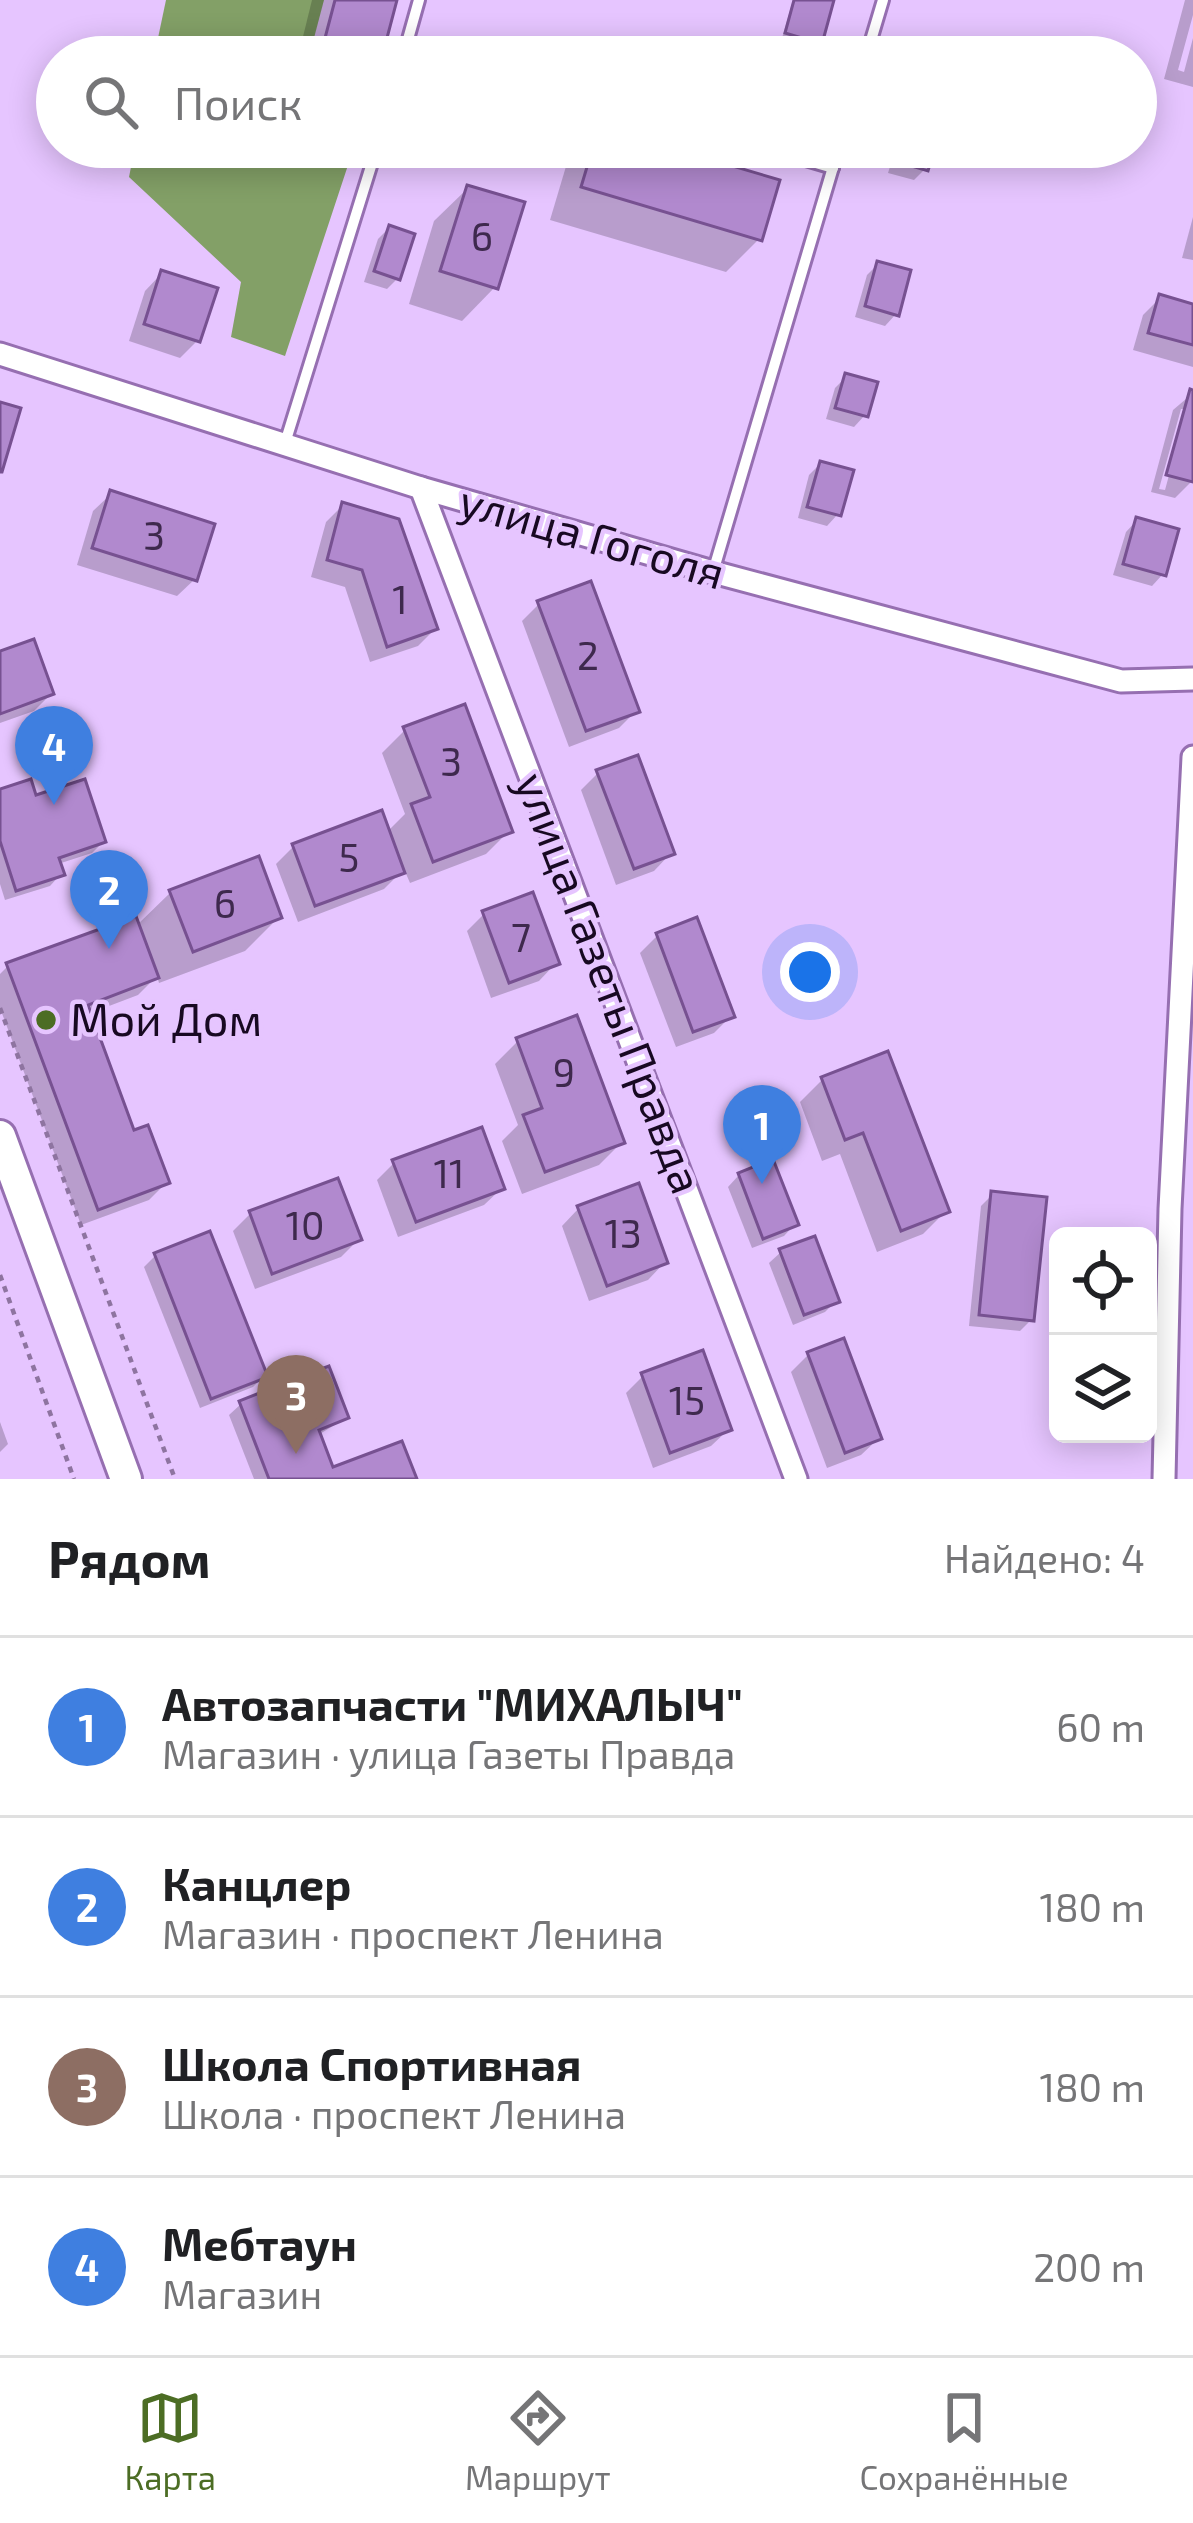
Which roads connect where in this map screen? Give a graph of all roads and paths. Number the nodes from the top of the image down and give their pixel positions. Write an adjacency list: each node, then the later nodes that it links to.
1 (419, 0): 3 (lane)
2 (883, 0): 4 (lane)
3 (409, 36)
4 (872, 36)
5 (370, 168): 8 (lane)
6 (833, 168): 10 (lane)
7 (0, 354): 8 (street, улица Гоголя)
8 (285, 443): 9 (street, улица Гоголя)
9 (421, 488): 10 (street, улица Гоголя); 19 (street, улица Газеты Правда)
10 (713, 572): 11 (street, улица Гоголя)
11 (1193, 679)
12 (1193, 757): 20 (street)
13 (0, 1008): 18 (path)
14 (0, 1136): 17 (main road)
15 (0, 1275): 16 (path)
16 (74, 1479)
17 (126, 1479)
18 (175, 1479)
19 (796, 1479)
20 (1164, 1479)

